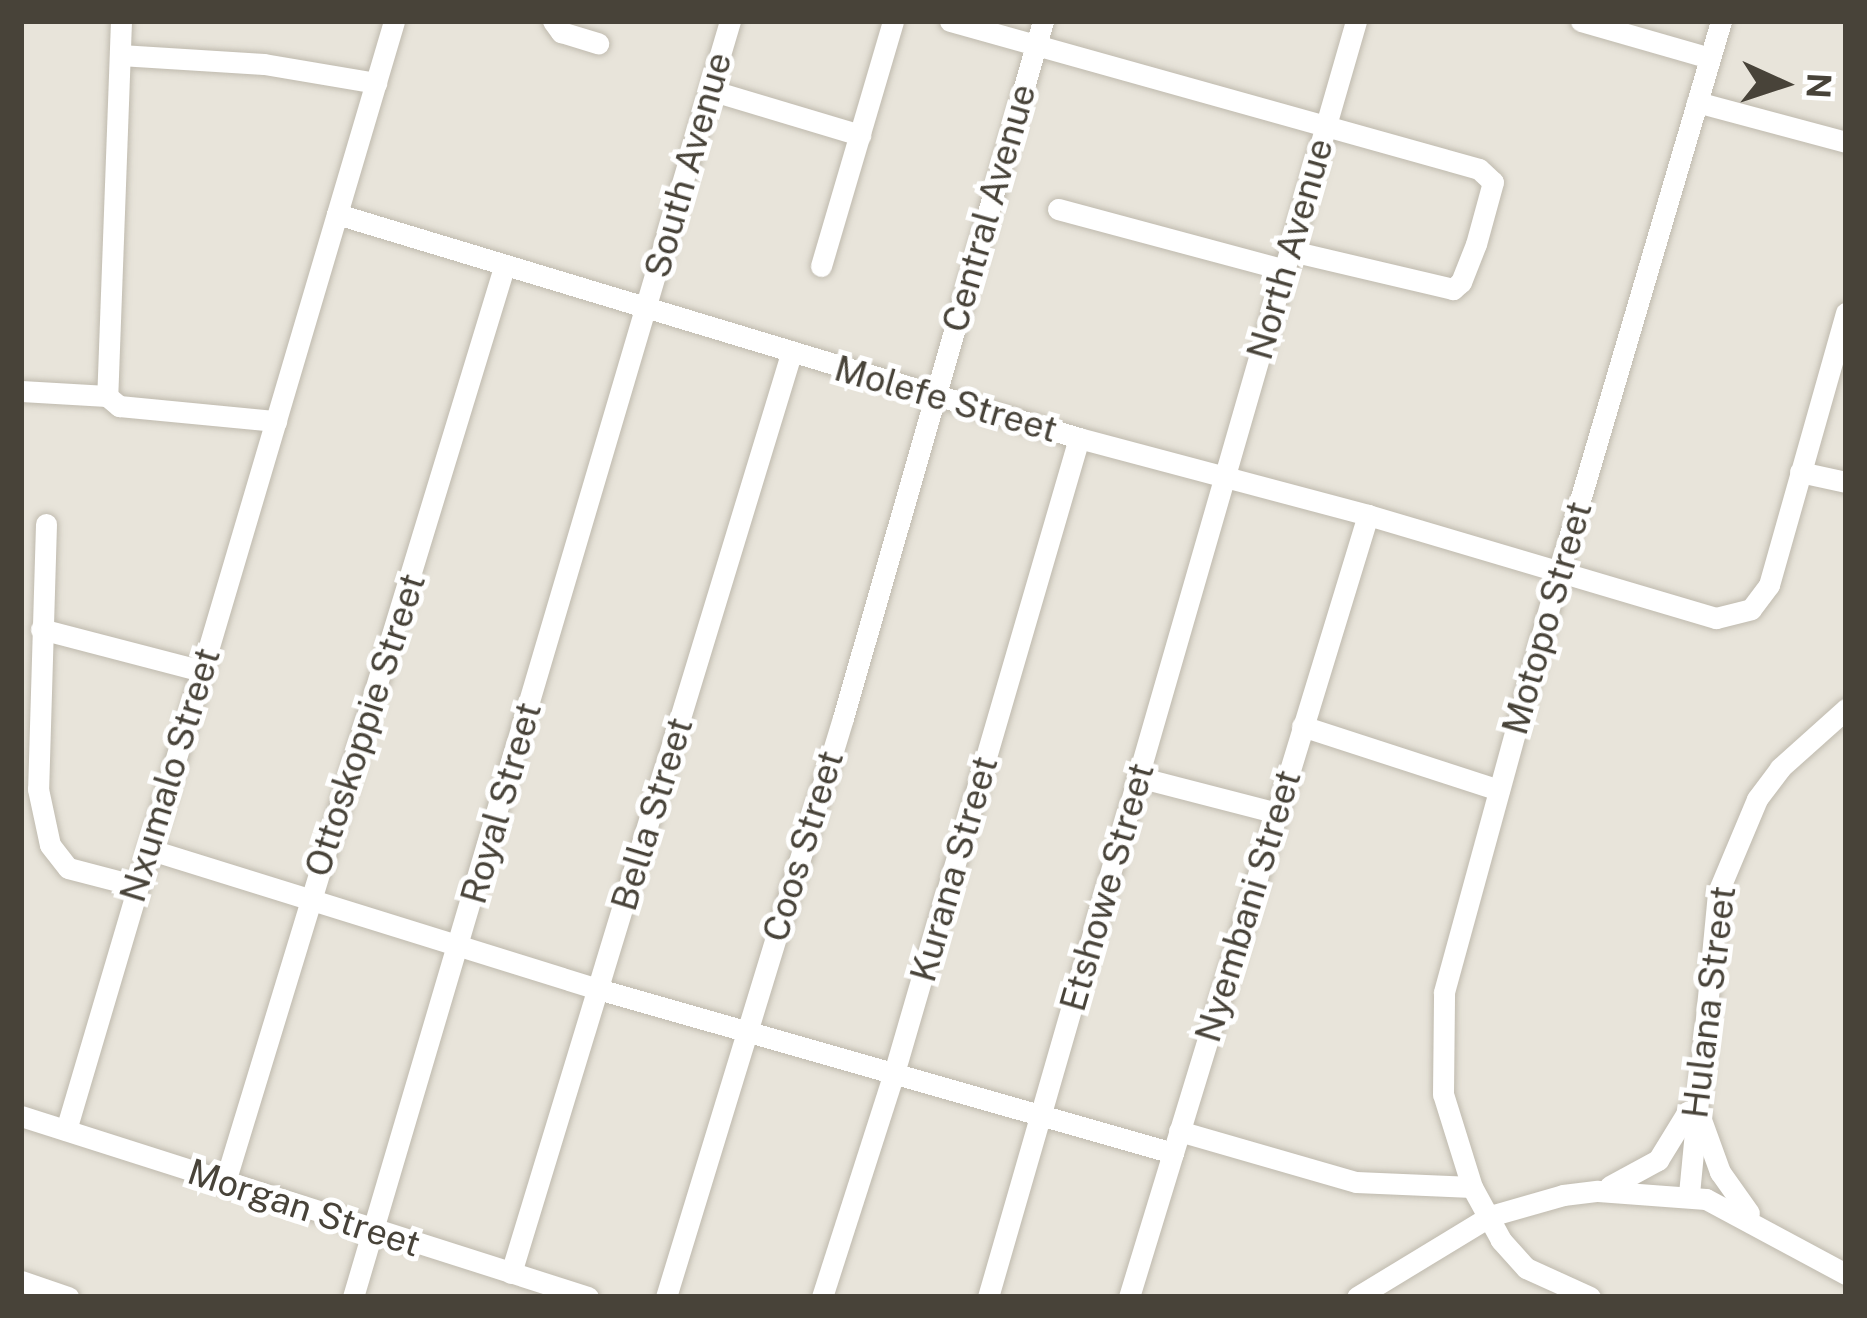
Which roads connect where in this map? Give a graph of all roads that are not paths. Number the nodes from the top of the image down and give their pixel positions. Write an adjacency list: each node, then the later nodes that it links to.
1 (122, 21): 13 (street)
2 (394, 21): 15 (street, Nxumalo Street)
3 (553, 21): 11 (street)
4 (730, 21): 16 (street, South Avenue)
5 (893, 21): 19 (street)
6 (950, 21): 12 (street)
7 (1043, 21): 12 (street, Central Avenue)
8 (1356, 21): 18 (street, North Avenue)
9 (1581, 21): 14 (street)
10 (1721, 21): 14 (street, Motopo Street)
11 (598, 43)
12 (1036, 45): 18 (street); 32 (street, Central Avenue)
13 (120, 55): 15 (street); 31 (street)
14 (1710, 58): 17 (street, Motopo Street)
15 (376, 83): 22 (street, Nxumalo Street)
16 (710, 90): 19 (street); 26 (street, South Avenue)
17 (1697, 102): 20 (street); 40 (street, Motopo Street)
18 (1325, 128): 23 (street, North Avenue); 23 (street)
19 (860, 135): 24 (street)
20 (1846, 142)
21 (1058, 209): 23 (street)
22 (338, 214): 25 (street, Molefe Street); 33 (street, Nxumalo Street)
23 (1288, 260): 36 (street, North Avenue)
24 (821, 266)
25 (504, 267): 26 (street, Molefe Street); 50 (street, Ottoskoppie Street)
26 (645, 309): 29 (street, Molefe Street); 51 (street, Royal Street)
27 (1846, 313): 28 (street)
28 (1842, 344): 35 (street)
29 (791, 354): 32 (street, Molefe Street); 52 (street, Bella Street)
30 (21, 391): 31 (street)
31 (107, 395): 33 (street)
32 (935, 395): 34 (street, Molefe Street); 53 (street, Coos Street)
33 (276, 421): 42 (street, Nxumalo Street)
34 (1079, 438): 36 (street, Molefe Street); 54 (street, Kurana Street)
35 (1800, 472): 37 (street); 40 (street, Molefe Street)
36 (1223, 476): 38 (street, Molefe Street); 45 (street, Etshowe Street)
37 (1846, 482)
38 (1368, 515): 40 (street, Molefe Street); 44 (street, Nyembani Street)
39 (46, 524): 41 (street)
40 (1558, 574): 46 (street, Motopo Street)
41 (41, 628): 42 (street); 49 (street)
42 (202, 671): 48 (street, Nxumalo Street)
43 (1846, 709): 55 (street, Hulana Street)
44 (1302, 726): 46 (street); 47 (street, Nyembani Street)
45 (1138, 777): 47 (street); 57 (street, Etshowe Street)
46 (1499, 790): 61 (street, Motopo Street)
47 (1277, 813): 59 (street, Nyembani Street)
48 (148, 849): 49 (street, Nxumalo Street); 50 (street)
49 (137, 886): 58 (street, Nxumalo Street)
50 (309, 903): 51 (street); 60 (street, Ottoskoppie Street)
51 (459, 947): 52 (street); 66 (street, Royal Street)
52 (598, 989): 53 (street); 67 (street, Bella Street)
53 (746, 1030): 54 (street); 73 (street, Coos Street)
54 (894, 1073): 57 (street); 74 (street, Kurana Street)
55 (1695, 1099): 62 (street); 63 (street, Hulana Street); 65 (street)
56 (21, 1117): 58 (street, Morgan Street)
57 (1041, 1118): 59 (street); 75 (street, Etshowe Street)
58 (66, 1130): 60 (street, Morgan Street)
59 (1176, 1142): 61 (street); 76 (street, Nyembani Street)
60 (225, 1182): 66 (street, Morgan Street)
61 (1472, 1187): 64 (street, Motopo Street)
62 (1598, 1191): 63 (street); 64 (street)
63 (1689, 1194): 65 (street)
64 (1490, 1216): 77 (street); 78 (street, Motopo Street)
65 (1760, 1226): 68 (street)
66 (374, 1232): 67 (street, Morgan Street); 71 (street, Royal Street)
67 (512, 1273): 72 (street, Morgan Street)
68 (1846, 1274)
69 (21, 1281): 70 (street)
70 (68, 1297)
71 (353, 1297)
72 (588, 1297)
73 (666, 1297)
74 (822, 1297)
75 (988, 1297)
76 (1129, 1297)
77 (1357, 1297)
78 (1591, 1297)

